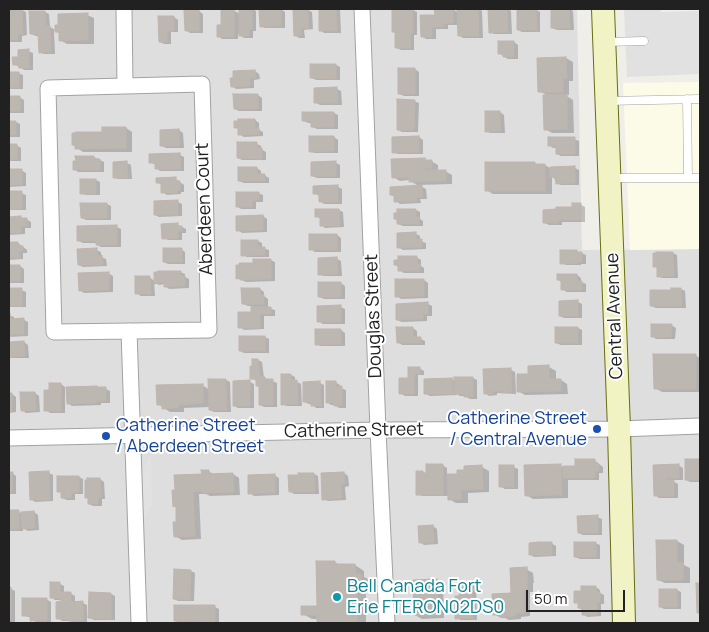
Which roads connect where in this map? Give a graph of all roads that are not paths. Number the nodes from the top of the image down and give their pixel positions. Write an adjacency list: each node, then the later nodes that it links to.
1 (124, 9): 6 (street)
2 (362, 9): 16 (street, Douglas Street)
3 (603, 9): 5 (main road, Central Avenue)
4 (644, 41): 5 (lane)
5 (604, 42): 9 (main road, Central Avenue)
6 (125, 86): 13 (street, Aberdeen Court); 13 (street, Aberdeen Court)
7 (700, 98): 8 (lane)
8 (687, 99): 9 (lane); 11 (lane)
9 (607, 101): 10 (main road, Central Avenue)
10 (610, 178): 11 (lane); 15 (main road, Central Avenue)
11 (688, 178): 12 (lane)
12 (700, 178)
13 (129, 331): 17 (street)
14 (700, 426): 15 (street, Catherine Street)
15 (620, 429): 16 (street, Catherine Street); 21 (main road, Central Avenue)
16 (378, 430): 17 (street, Catherine Street); 20 (street, Douglas Street)
17 (132, 436): 18 (street, Catherine Street); 19 (street)
18 (9, 438)
19 (139, 623)
20 (387, 623)
21 (624, 623)

